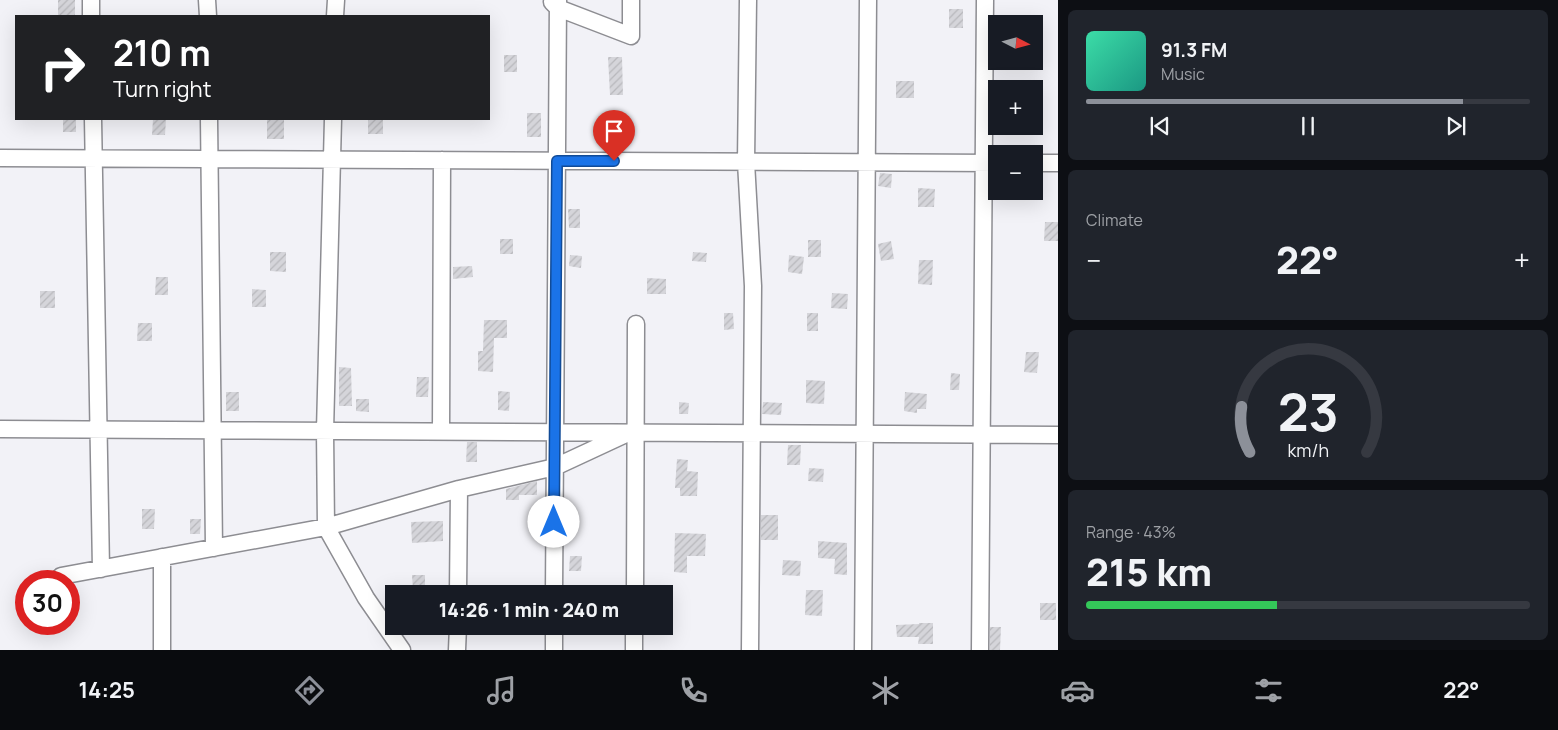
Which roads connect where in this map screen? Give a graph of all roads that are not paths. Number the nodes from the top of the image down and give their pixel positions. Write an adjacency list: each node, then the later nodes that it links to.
1 (91, 0): 9 (street)
2 (207, 0): 10 (street)
3 (336, 0): 11 (street)
4 (631, 0): 8 (street)
5 (748, 0): 22 (street)
6 (868, 0): 23 (street)
7 (985, 0): 15 (street)
8 (555, 3): 21 (street)
9 (92, 15)
10 (208, 15)
11 (335, 15)
12 (93, 120): 17 (street)
13 (209, 120): 18 (street)
14 (333, 120): 19 (street)
15 (989, 145)
16 (0, 158): 17 (street)
17 (94, 158): 18 (street); 30 (street)
18 (209, 159): 19 (street); 31 (street)
19 (332, 159): 20 (street); 32 (street)
20 (442, 160): 21 (street); 33 (street)
21 (557, 161): 22 (street); 34 (street)
22 (746, 162): 23 (street); 36 (street)
23 (867, 162): 24 (street); 37 (street)
24 (988, 163)
25 (1043, 163): 26 (street)
26 (1058, 163)
27 (989, 200): 38 (street)
28 (636, 324): 35 (street)
29 (0, 429): 30 (street)
30 (99, 430): 31 (street); 45 (street)
31 (212, 430): 32 (street); 43 (street)
32 (325, 431): 33 (street); 42 (street)
33 (441, 431): 34 (street)
34 (555, 432): 35 (street); 40 (street)
35 (633, 432): 36 (street); 40 (street); 49 (street)
36 (752, 433): 37 (street); 58 (street)
37 (865, 434): 38 (street); 59 (street)
38 (982, 434): 39 (street); 60 (street)
39 (1058, 435)
40 (555, 467): 41 (street); 48 (street)
41 (458, 489): 42 (street); 47 (street)
42 (326, 527): 43 (street); 54 (street)
43 (214, 548): 44 (street)
44 (162, 557): 45 (street); 53 (street)
45 (101, 569): 46 (street)
46 (80, 573)
47 (458, 585)
48 (554, 585)
49 (634, 585)
50 (458, 635): 55 (street)
51 (554, 635): 56 (street)
52 (634, 635): 57 (street)
53 (162, 650)
54 (402, 650)
55 (457, 650)
56 (554, 650)
57 (634, 650)
58 (750, 650)
59 (863, 650)
60 (980, 650)

